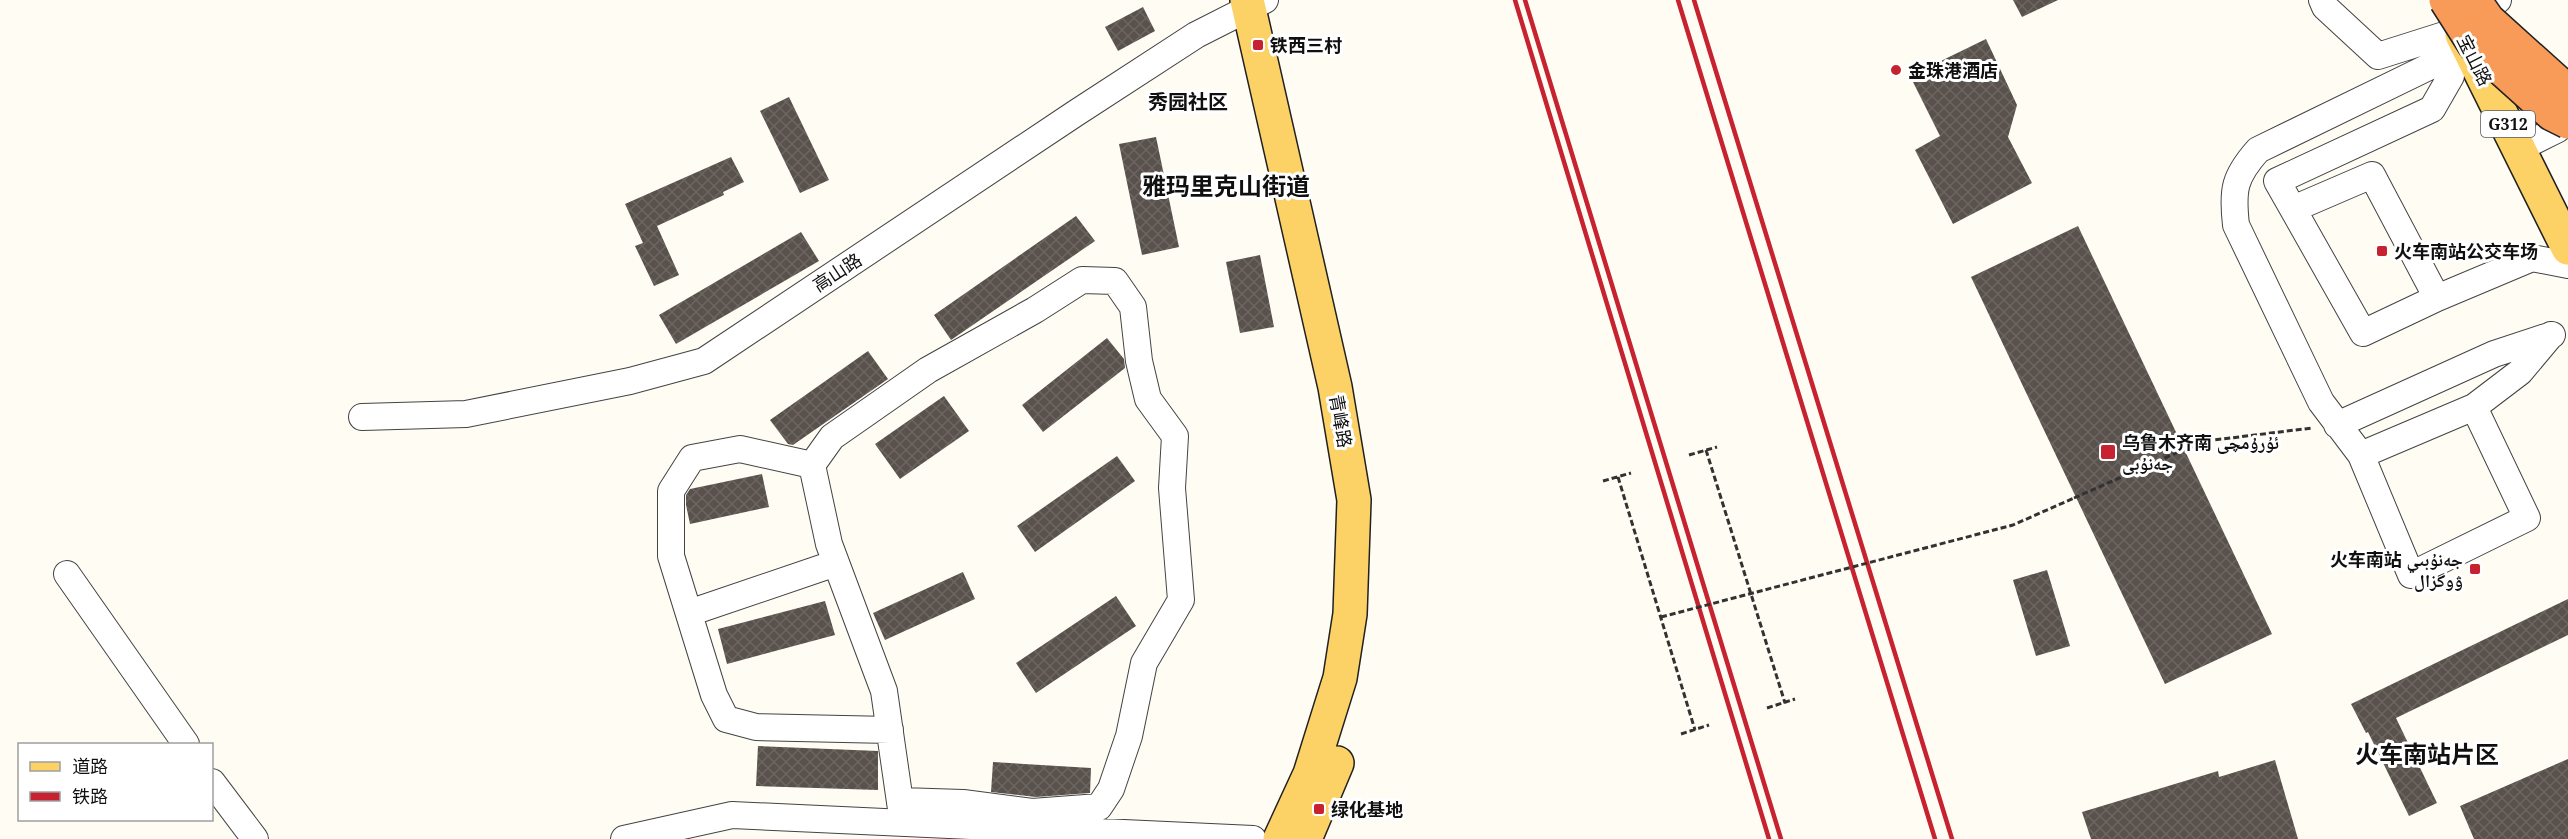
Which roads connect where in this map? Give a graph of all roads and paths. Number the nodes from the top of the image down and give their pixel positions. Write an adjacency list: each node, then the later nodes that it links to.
1 (2322, 0): 6 (street)
2 (2447, 0): 6 (main road, 宝山路 / G312); 8 (highway, bridge)
3 (2474, 0): 7 (highway, bridge)
4 (2498, 0): 6 (street)
5 (1258, 2): 16 (street, 高山路); 44 (main road, 青峰路); 45 (main road, 青峰路)
6 (2455, 43): 9 (main road, 宝山路 / G312); 10 (street); 17 (street)
7 (2568, 92)
8 (2563, 125): 9 (street)
9 (2520, 148): 11 (main road, 宝山路 / G312)
10 (2293, 209): 13 (street); 13 (street)
11 (2568, 248)
12 (2568, 265): 13 (street)
13 (2437, 298)
14 (2559, 334): 15 (street); 17 (street)
15 (2474, 407): 21 (street); 21 (street)
16 (362, 417)
17 (2337, 425): 21 (street); 28 (path, bridge)
18 (1717, 447): 19 (path)
19 (1706, 450): 20 (path); 28 (path)
20 (1689, 455)
21 (2361, 455)
22 (812, 465): 26 (street); 29 (street); 40 (street)
23 (1631, 472): 24 (path)
24 (1618, 477): 25 (path); 30 (path)
25 (1603, 481)
26 (836, 563): 29 (street); 35 (street)
27 (67, 574): 38 (street)
28 (1751, 593): 30 (path, bridge); 32 (path)
29 (688, 613): 35 (street)
30 (1661, 617): 36 (path)
31 (1795, 699): 32 (path)
32 (1785, 703): 33 (path)
33 (1767, 708)
34 (1709, 725): 36 (path)
35 (890, 729): 40 (street)
36 (1695, 729): 37 (path)
37 (1681, 734)
38 (185, 743)
39 (213, 783): 41 (street)
40 (902, 812): 42 (street); 43 (street)
41 (255, 839)
42 (624, 839)
43 (1253, 839)
44 (1280, 839)
45 (1305, 839)

